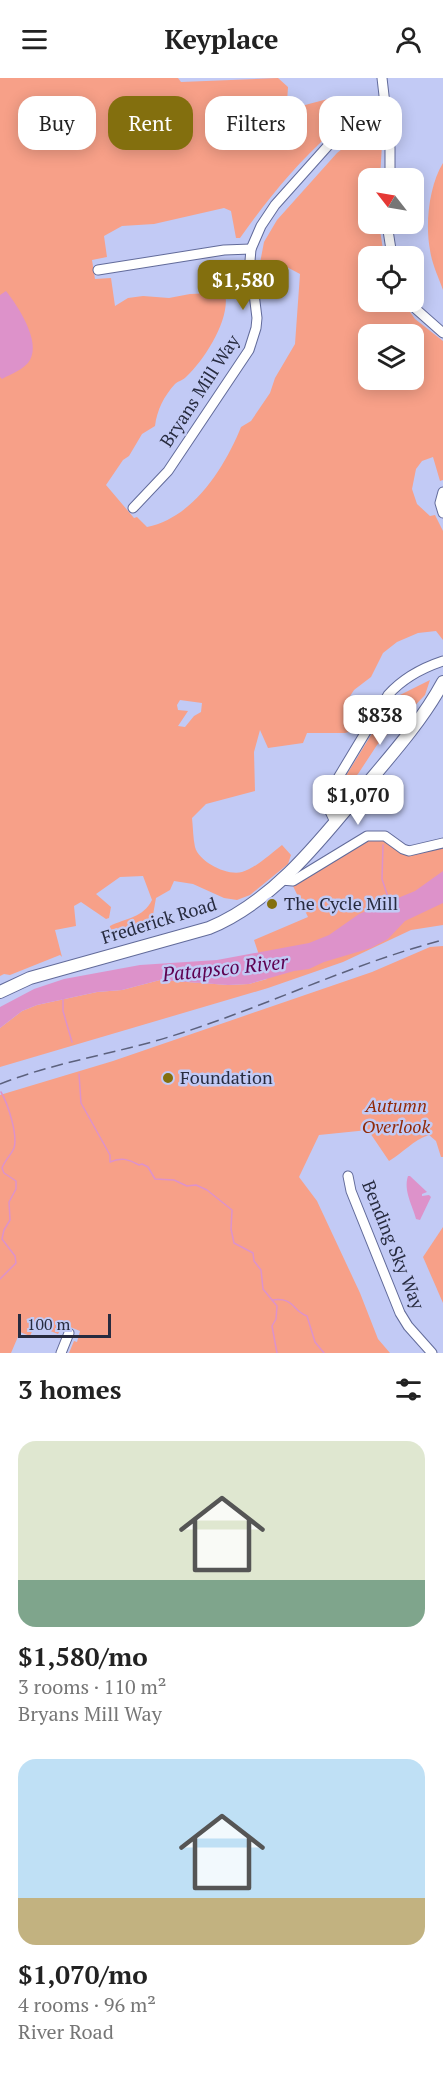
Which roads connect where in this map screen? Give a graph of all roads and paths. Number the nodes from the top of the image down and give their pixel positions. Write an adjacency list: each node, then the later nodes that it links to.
1 (382, 78): 2 (street)
2 (384, 96)
3 (323, 150): 6 (street, Bryans Mill Way)
4 (389, 150): 5 (street)
5 (390, 168)
6 (251, 249): 7 (street); 11 (street, Bryans Mill Way)
7 (98, 270)
8 (419, 312): 9 (street)
9 (443, 333)
10 (443, 492): 12 (street)
11 (134, 508)
12 (443, 513)
13 (443, 661): 15 (street)
14 (443, 682): 15 (main road, Frederick Road)
15 (335, 822): 17 (main road, Frederick Road)
16 (443, 843): 17 (street)
17 (281, 880): 18 (main road, Frederick Road)
18 (0, 992)
19 (348, 1176): 22 (street, Bending Sky Way)
20 (69, 1333): 21 (street)
21 (61, 1353)
22 (432, 1353)

